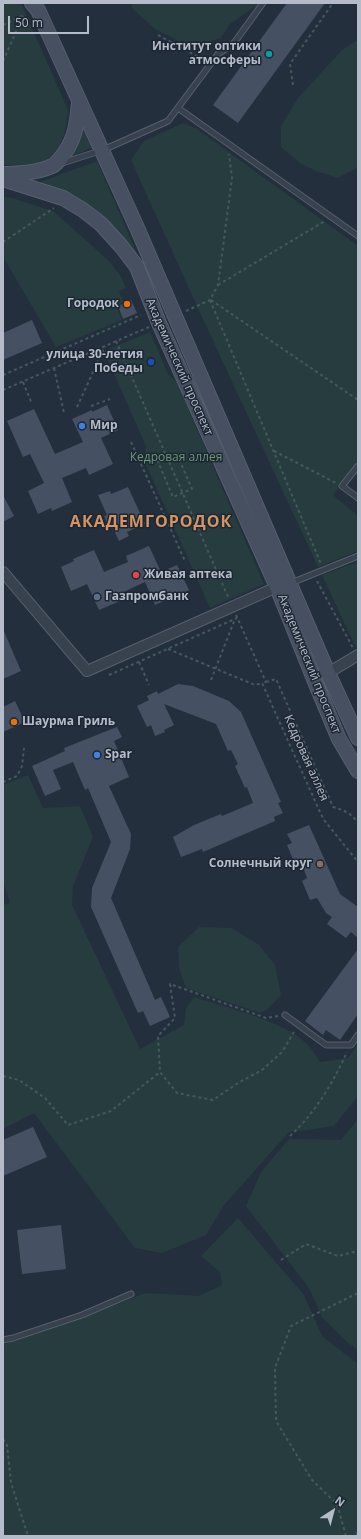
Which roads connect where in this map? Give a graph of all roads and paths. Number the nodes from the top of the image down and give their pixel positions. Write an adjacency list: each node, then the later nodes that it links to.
1 (263, 3): 7 (lane)
2 (333, 3): 8 (path)
3 (35, 5): 9 (main road, Академический проспект)
4 (3, 25): 6 (path)
5 (158, 35): 7 (path)
6 (3, 61)
7 (211, 64): 10 (lane)
8 (293, 85)
9 (80, 102): 12 (main road, Академический проспект); 13 (main road)
10 (178, 108): 11 (lane); 12 (lane)
11 (227, 142): 17 (lane); 20 (path)
12 (103, 150): 13 (lane); 23 (main road, Академический проспект)
13 (53, 166): 14 (main road)
14 (3, 174)
15 (3, 178): 24 (main road, Академический проспект)
16 (54, 208): 19 (path)
17 (332, 218): 18 (lane); 20 (path)
18 (358, 236)
19 (3, 242)
20 (218, 285): 21 (path)
21 (210, 300): 23 (path); 32 (path); 38 (path)
22 (141, 316): 28 (path)
23 (174, 316): 48 (main road, Академический проспект)
24 (159, 323): 25 (path); 48 (main road, Академический проспект)
25 (116, 342): 26 (path); 39 (path)
26 (105, 346): 27 (path); 35 (path)
27 (54, 368): 29 (path); 36 (path)
28 (3, 374)
29 (23, 382): 30 (path); 33 (path)
30 (3, 390)
31 (110, 399): 34 (path)
32 (358, 400)
33 (32, 404)
34 (91, 406)
35 (77, 407)
36 (64, 413)
37 (131, 442): 45 (path)
38 (274, 452): 41 (path); 47 (path)
39 (167, 458): 42 (path); 42 (path); 42 (path)
40 (358, 466): 41 (lane)
41 (342, 486): 43 (lane)
42 (182, 493): 49 (path)
43 (358, 498)
44 (358, 556): 47 (lane)
45 (185, 561)
46 (3, 572): 49 (street)
47 (319, 572): 48 (lane); 52 (path)
48 (284, 585): 49 (street); 55 (main road, Академический проспект); 63 (main road, Академический проспект)
49 (233, 608): 50 (path)
50 (236, 619): 51 (path); 54 (path); 58 (path)
51 (168, 649): 53 (path); 54 (path)
52 (358, 656): 55 (street)
53 (139, 662): 56 (path); 60 (path)
54 (215, 669): 57 (path); 59 (path)
55 (328, 673): 61 (main road, Академический проспект)
56 (109, 675)
57 (211, 680)
58 (266, 682): 59 (path); 65 (path)
59 (262, 683): 66 (path, Кедровая аллея)
60 (149, 685)
61 (358, 738)
62 (24, 748): 64 (path)
63 (358, 771)
64 (3, 782)
65 (358, 823)
66 (358, 862)
67 (285, 1015): 68 (lane); 71 (path)
68 (299, 1025): 70 (lane); 71 (path)
69 (358, 1035): 70 (lane)
70 (351, 1045): 73 (path)
71 (160, 1072): 72 (path)
72 (3, 1076)
73 (290, 1136)
74 (358, 1251): 75 (path)
75 (281, 1260)
76 (358, 1293): 81 (path)
77 (131, 1294): 78 (lane)
78 (3, 1340)
79 (3, 1439): 80 (path)
80 (28, 1536)
81 (346, 1536)

